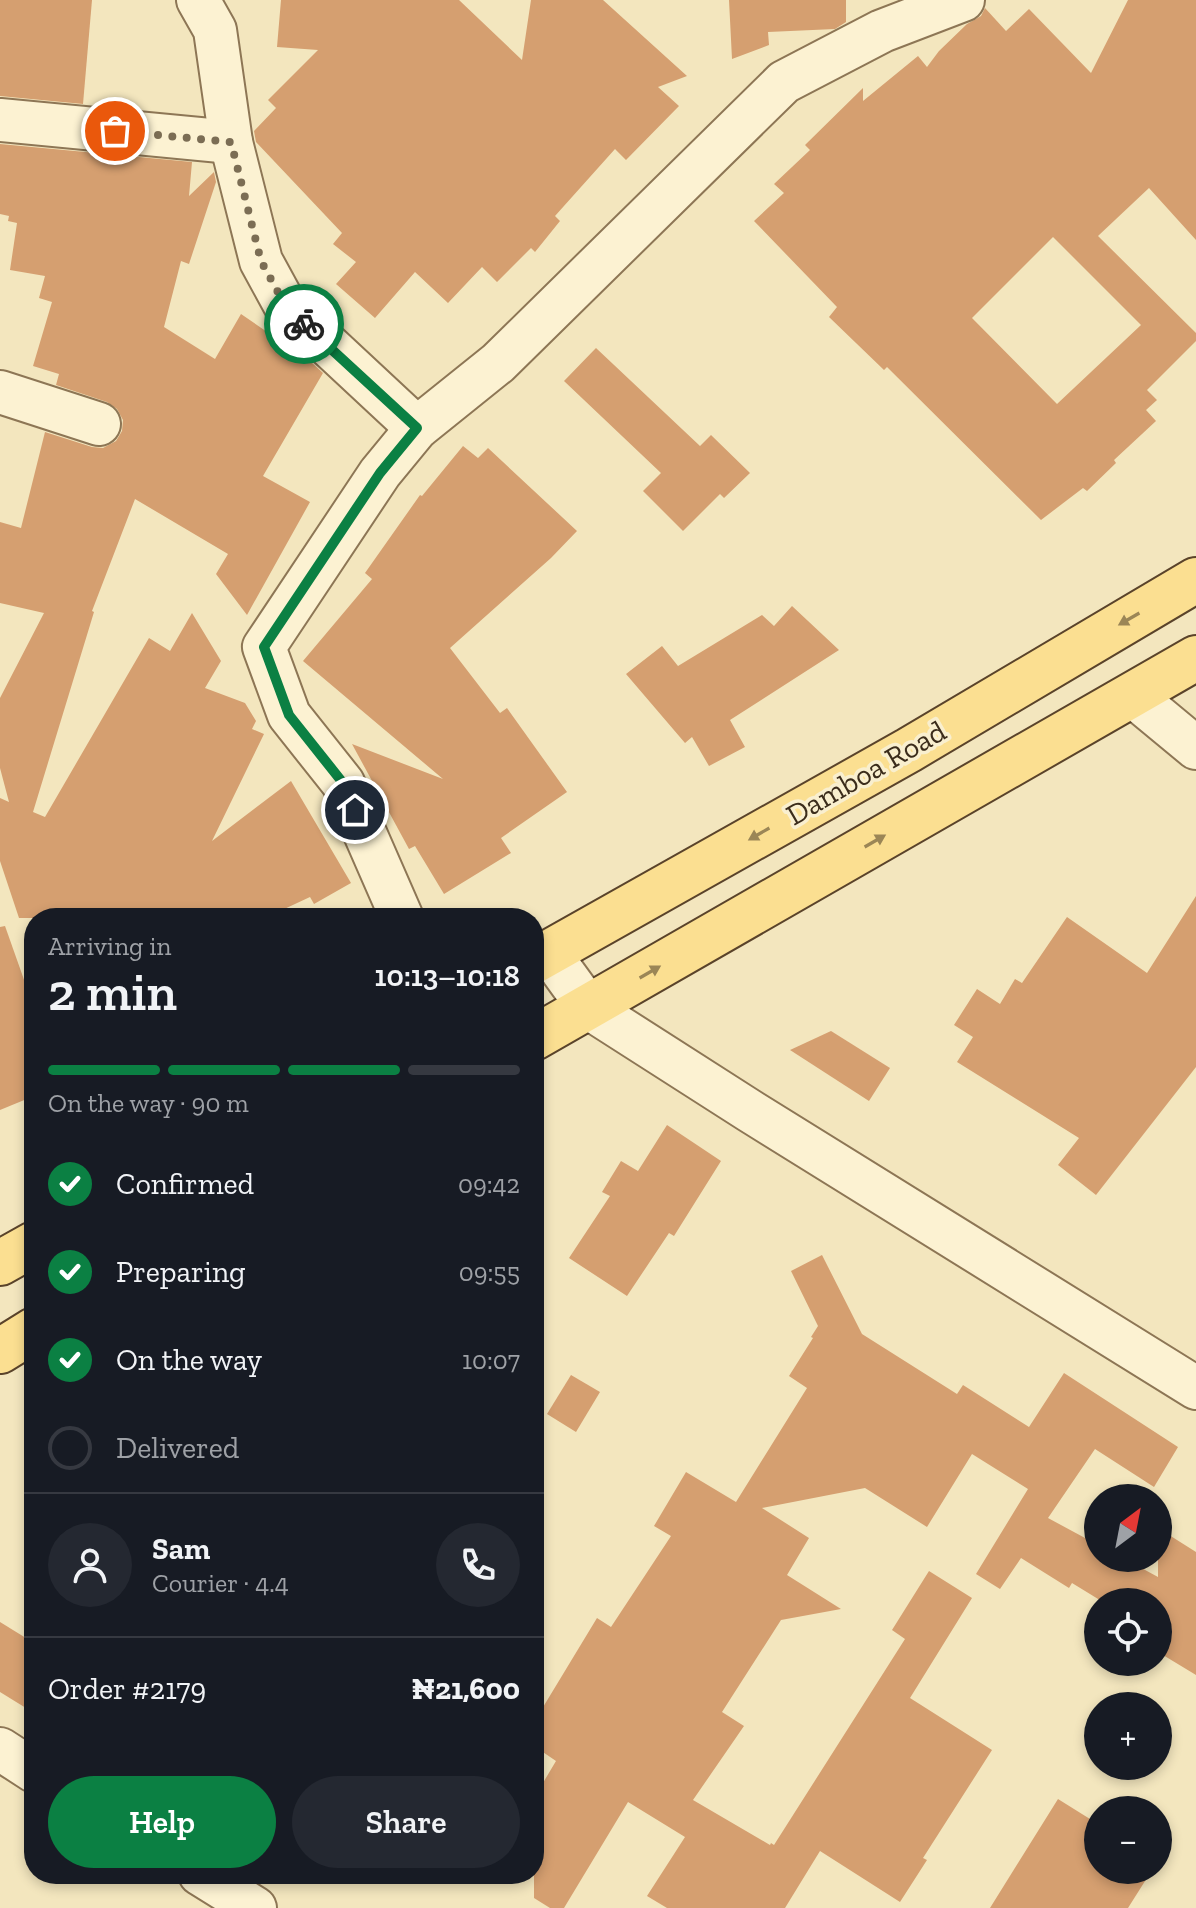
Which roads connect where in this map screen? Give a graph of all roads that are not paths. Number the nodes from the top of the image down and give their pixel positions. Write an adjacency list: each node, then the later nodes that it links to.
1 (198, 0): 4 (street)
2 (963, 0): 7 (street)
3 (0, 120): 4 (street)
4 (231, 142): 7 (street)
5 (0, 392): 6 (street)
6 (99, 424)
7 (417, 428): 12 (street)
8 (1196, 580): 13 (main road, Damboa Road, one-way to 13)
9 (1196, 658): 10 (main road)
10 (1132, 695): 11 (street); 15 (main road, one-way to 10)
11 (1196, 748)
12 (398, 908)
13 (544, 956)
14 (544, 959): 15 (street)
15 (589, 1008): 16 (main road); 21 (street)
16 (544, 1033)
17 (24, 1250): 18 (main road)
18 (0, 1263)
19 (24, 1336): 20 (main road)
20 (0, 1351)
21 (1196, 1388)
22 (0, 1749): 23 (street)
23 (24, 1765)
24 (216, 1884): 25 (street)
25 (255, 1908)

